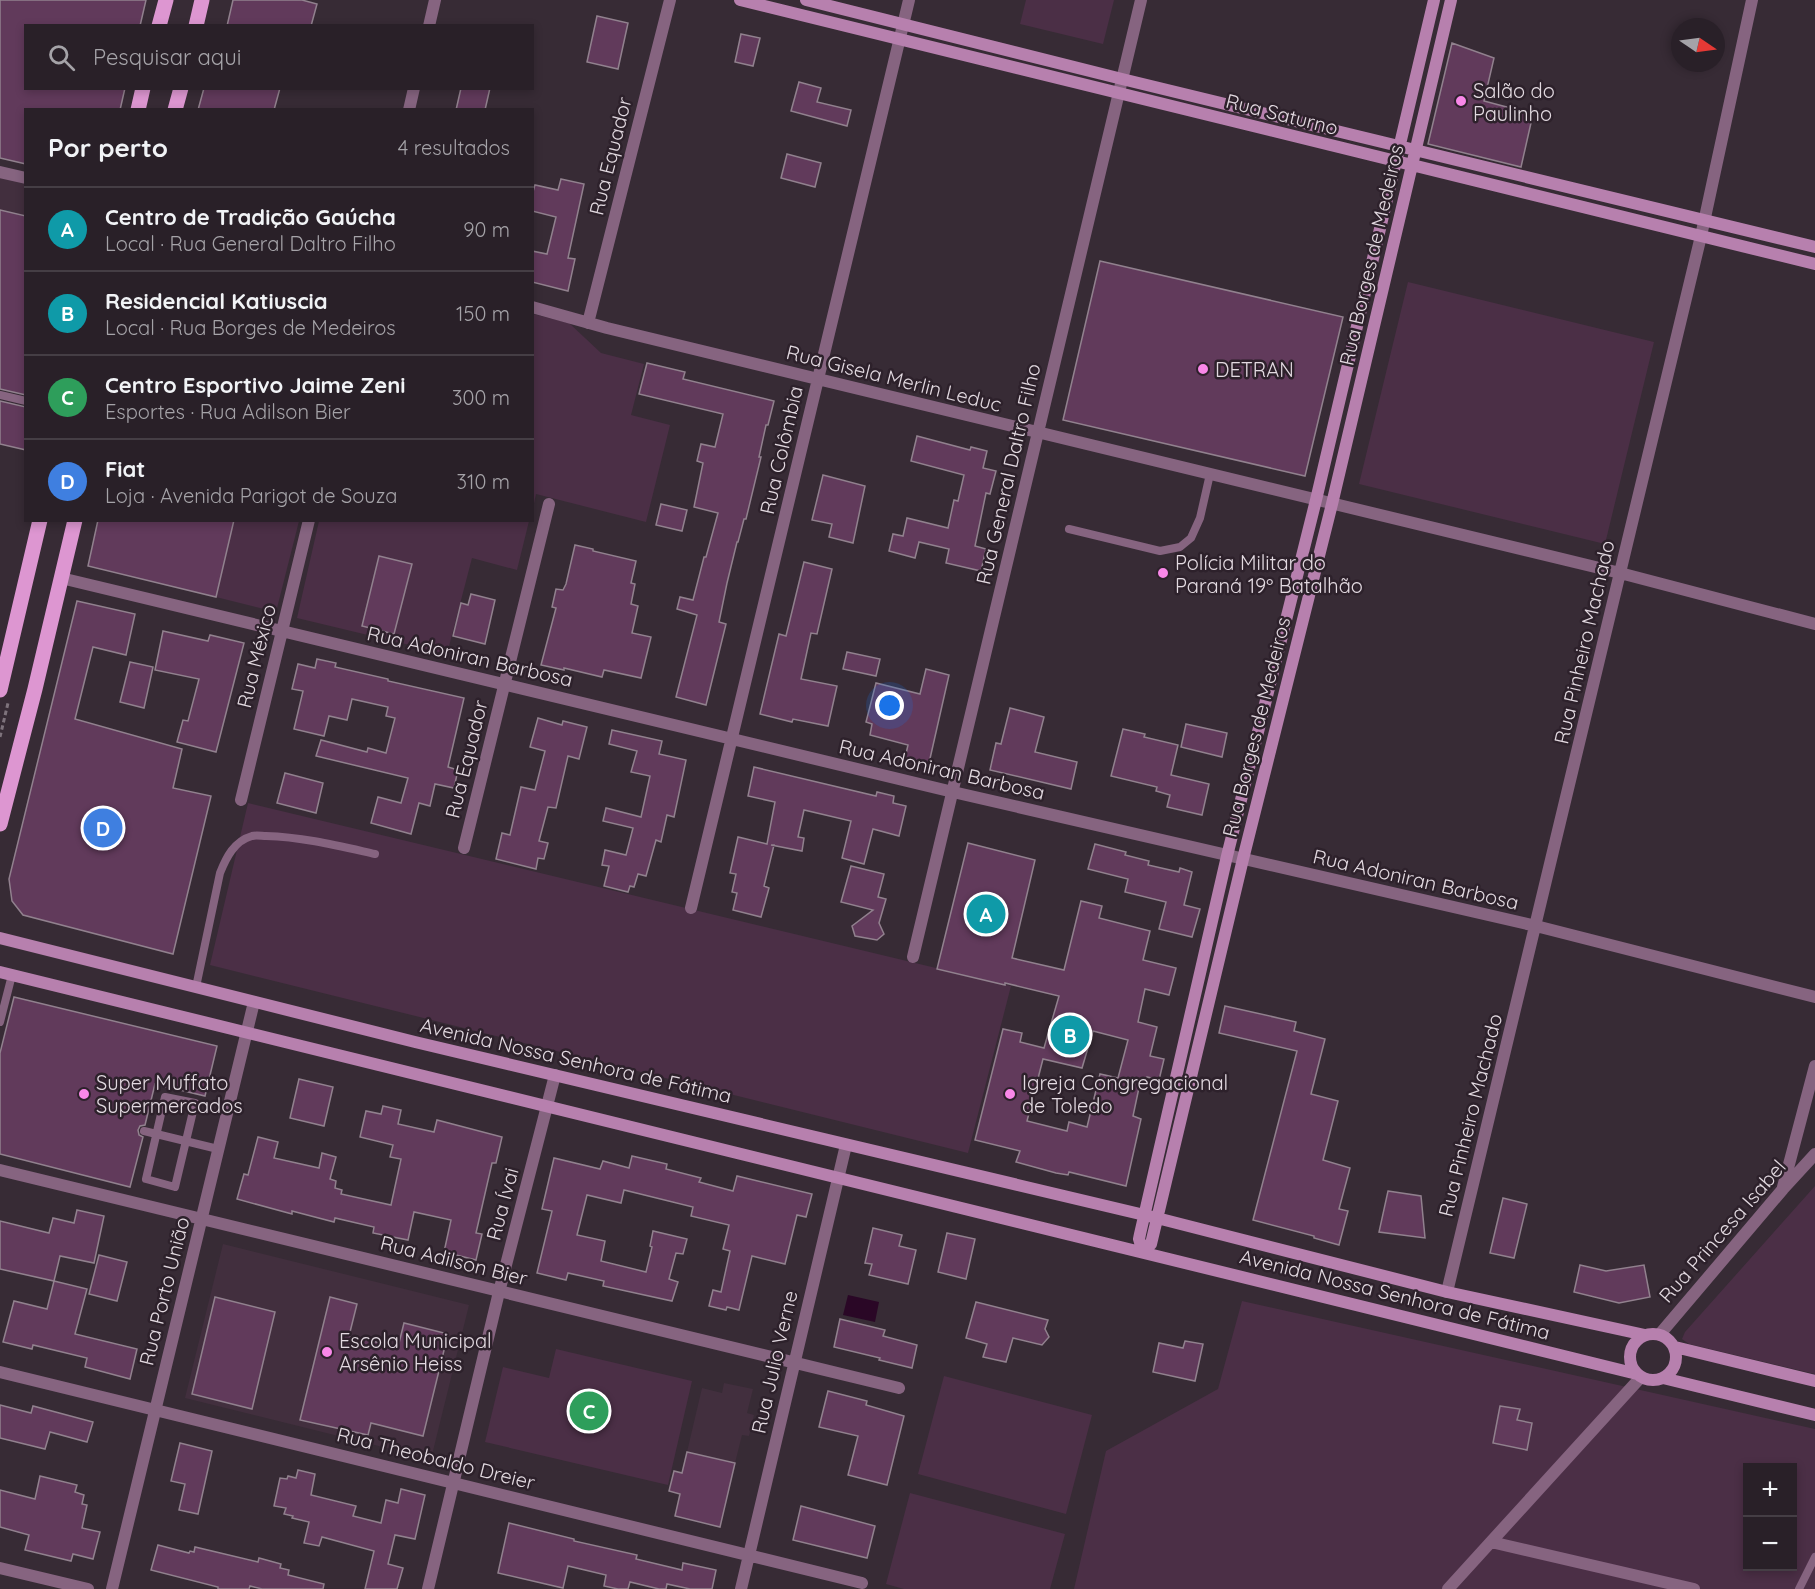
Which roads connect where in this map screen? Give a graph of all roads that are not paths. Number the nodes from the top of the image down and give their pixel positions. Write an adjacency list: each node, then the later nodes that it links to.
1 (165, 0): 13 (main road)
2 (202, 0): 14 (main road)
3 (435, 0): 15 (street)
4 (670, 0): 36 (street, Rua Equador)
5 (740, 0): 16 (street, Rua Saturno)
6 (806, 0): 12 (street, Rua Saturno)
7 (909, 0): 12 (street, Rua Colômbia)
8 (1141, 0): 17 (street, Rua General Daltro Filho)
9 (1434, 0): 25 (street, Rua Borges de Medeiros)
10 (1451, 0): 26 (street, Rua Borges de Medeiros)
11 (1752, 0): 31 (street, Rua Pinheiro Machado)
12 (903, 23): 16 (street, Rua Colômbia); 17 (street, Rua Saturno)
13 (159, 24)
14 (196, 24)
15 (429, 24)
16 (900, 39): 21 (street, Rua Saturno); 37 (street, Rua Colômbia)
17 (1122, 79): 21 (street, Rua General Daltro Filho); 25 (street, Rua Saturno)
18 (143, 90): 22 (main road)
19 (181, 90): 23 (main road)
20 (414, 90): 24 (street)
21 (1119, 94): 27 (street, Rua Saturno); 40 (street, Rua General Daltro Filho)
22 (138, 108)
23 (176, 108)
24 (409, 108)
25 (1400, 146): 26 (street, Rua Saturno); 27 (street, Rua Borges de Medeiros)
26 (1416, 150): 28 (street, Rua Borges de Medeiros); 31 (street, Rua Saturno)
27 (1396, 162): 28 (street, Rua Saturno); 42 (street, Rua Borges de Medeiros)
28 (1413, 165): 32 (street, Rua Saturno); 44 (street, Rua Borges de Medeiros)
29 (0, 172): 30 (street)
30 (24, 178)
31 (1704, 220): 32 (street, Rua Pinheiro Machado); 33 (street, Rua Saturno)
32 (1701, 236): 34 (street, Rua Saturno); 49 (street, Rua Pinheiro Machado)
33 (1815, 247)
34 (1815, 264)
35 (534, 308): 36 (street, Rua Gisela Merlin Leduc)
36 (588, 322): 37 (street, Rua Gisela Merlin Leduc)
37 (818, 379): 40 (street, Rua Gisela Merlin Leduc); 55 (street, Rua Colômbia)
38 (0, 395): 39 (lane)
39 (24, 401)
40 (1038, 433): 41 (street, Rua Gisela Merlin Leduc); 56 (street, Rua General Daltro Filho)
41 (1210, 474): 42 (street, Rua Gisela Merlin Leduc); 48 (lane)
42 (1316, 500): 44 (street, Rua Gisela Merlin Leduc); 61 (street, Rua Borges de Medeiros)
43 (549, 504): 53 (street, Rua Equador)
44 (1332, 504): 49 (street, Rua Gisela Merlin Leduc); 62 (street, Rua Borges de Medeiros)
45 (40, 522): 54 (main road)
46 (75, 522): 50 (main road)
47 (309, 522): 52 (street, Rua México)
48 (1069, 529)
49 (1620, 573): 51 (street, Rua Gisela Merlin Leduc); 64 (street, Rua Pinheiro Machado)
50 (61, 578): 52 (street, Rua Adoniran Barbosa); 58 (main road)
51 (1815, 624)
52 (282, 631): 53 (street, Rua Adoniran Barbosa); 57 (street, Rua México)
53 (504, 684): 55 (street, Rua Adoniran Barbosa); 59 (street, Rua Equador)
54 (0, 690)
55 (732, 739): 56 (street, Rua Adoniran Barbosa); 63 (street, Rua Colômbia)
56 (953, 792): 61 (street, Rua Adoniran Barbosa); 66 (street, Rua General Daltro Filho)
57 (241, 800)
58 (0, 824)
59 (464, 848)
60 (375, 855): 68 (lane)
61 (1227, 856): 62 (street, Rua Adoniran Barbosa); 85 (street, Rua Borges de Medeiros)
62 (1243, 860): 64 (street, Rua Adoniran Barbosa); 85 (street, Rua Borges de Medeiros)
63 (691, 909)
64 (1536, 926): 69 (street, Rua Adoniran Barbosa); 89 (street, Rua Pinheiro Machado)
65 (0, 938): 68 (street, Avenida Nossa Senhora de Fátima)
66 (913, 957)
67 (6, 974): 71 (lane); 72 (street, Avenida Nossa Senhora de Fátima)
68 (196, 987): 70 (street, Avenida Nossa Senhora de Fátima)
69 (1815, 997)
70 (254, 1002): 72 (street, Rua Porto União); 74 (street, Avenida Nossa Senhora de Fátima)
71 (0, 1022)
72 (247, 1033): 75 (street, Avenida Nossa Senhora de Fátima); 80 (street, Rua Porto União)
73 (1815, 1066): 84 (street)
74 (555, 1075): 75 (street, Rua Ívai); 79 (street, Avenida Nossa Senhora de Fátima)
75 (548, 1106): 83 (street, Avenida Nossa Senhora de Fátima); 88 (street, Rua Ívai)
76 (144, 1131): 77 (lane)
77 (156, 1134): 78 (lane); 78 (lane); 78 (lane)
78 (186, 1141): 80 (lane)
79 (846, 1145): 83 (street, Rua Julio Verne); 85 (street, Avenida Nossa Senhora de Fátima)
80 (218, 1149): 86 (street, Rua Porto União)
81 (1815, 1154): 84 (street, Rua Princesa Isabel)
82 (0, 1170): 86 (street, Rua Adilson Bier)
83 (838, 1178): 87 (street, Avenida Nossa Senhora de Fátima); 93 (street, Rua Julio Verne)
84 (1783, 1189): 90 (street, Rua Princesa Isabel)
85 (1151, 1216): 87 (street); 89 (street, Avenida Nossa Senhora de Fátima)
86 (202, 1218): 88 (street, Rua Adilson Bier); 99 (street, Rua Porto União)
87 (1143, 1252): 95 (street, Avenida Nossa Senhora de Fátima)
88 (499, 1292): 93 (street, Rua Adilson Bier); 101 (street, Rua Ívai)
89 (1447, 1292): 91 (street, Avenida Nossa Senhora de Fátima)
90 (1660, 1334): 91 (street, Avenida Nossa Senhora de Fátima); 92 (street)
91 (1645, 1335): 95 (street)
92 (1675, 1347): 96 (street); 97 (street)
93 (794, 1364): 98 (street, Rua Adilson Bier); 103 (street, Rua Julio Verne)
94 (0, 1372): 99 (street, Rua Theobaldo Dreier)
95 (1639, 1375): 96 (street, Avenida Nossa Senhora de Fátima); 102 (street)
96 (1663, 1378): 100 (street, Avenida Nossa Senhora de Fátima)
97 (1815, 1381)
98 (899, 1388)
99 (155, 1410): 101 (street, Rua Theobaldo Dreier); 108 (street, Rua Porto União)
100 (1815, 1415)
101 (454, 1483): 103 (street, Rua Theobaldo Dreier); 109 (street, Rua Ívai)
102 (1491, 1542): 111 (street); 112 (street)
103 (749, 1555): 106 (street, Rua Theobaldo Dreier); 110 (street, Rua Julio Verne)
104 (1815, 1557): 113 (lane)
105 (0, 1568): 107 (street)
106 (862, 1583)
107 (88, 1589)
108 (112, 1589)
109 (428, 1589)
110 (741, 1589)
111 (1448, 1589)
112 (1694, 1589)
113 (1799, 1589)

